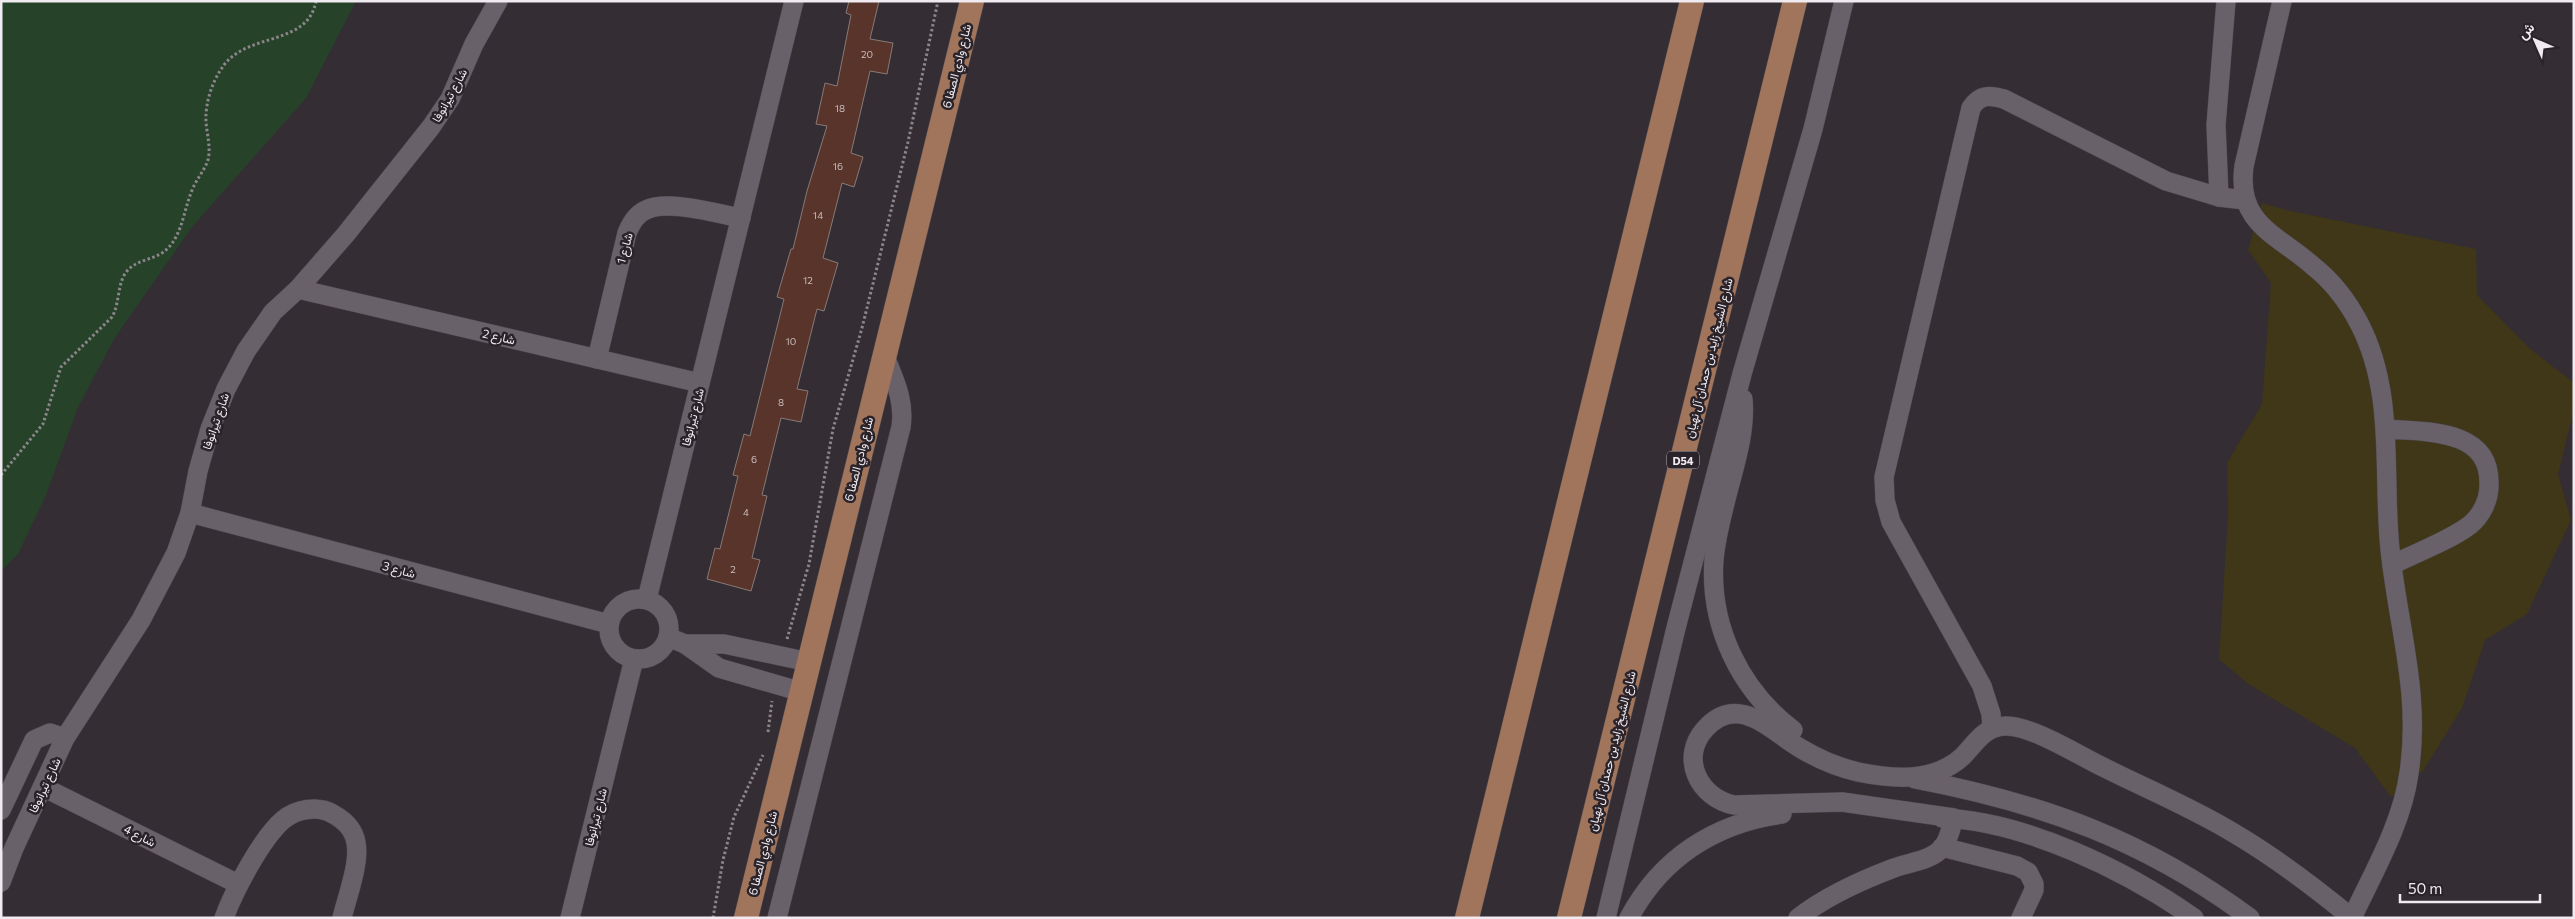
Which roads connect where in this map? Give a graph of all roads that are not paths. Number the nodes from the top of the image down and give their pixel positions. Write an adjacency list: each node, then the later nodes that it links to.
1 (498, 1): 12 (street, شارع تيرانوفا)
2 (794, 1): 11 (street, شارع تيرانوفا)
3 (972, 1): 13 (main road, شارع وادي الصفا 6)
4 (1692, 1): 43 (main road)
5 (1796, 1): 44 (main road, شارع الشيخ زايد بن حمدان آل نهيان / D54)
6 (1844, 1): 15 (street)
7 (2226, 1): 9 (street)
8 (2282, 1): 10 (street)
9 (2219, 197): 10 (street); 28 (street)
10 (2245, 200): 17 (street)
11 (741, 218): 14 (street, شارع 1); 16 (street, شارع تيرانوفا)
12 (298, 289): 14 (street, شارع 2); 18 (street, شارع تيرانوفا)
13 (884, 354): 25 (main road, شارع وادي الصفا 6); 42 (street)
14 (598, 359): 16 (street, شارع 2)
15 (1742, 374): 30 (street); 45 (street)
16 (700, 383): 20 (street, شارع تيرانوفا)
17 (2386, 428): 19 (street); 19 (street)
18 (190, 513): 21 (street, شارع 3); 29 (street, شارع تيرانوفا)
19 (2392, 565): 51 (street)
20 (647, 599): 21 (street); 22 (street)
21 (609, 624): 24 (street)
22 (684, 641): 23 (street); 24 (street); 26 (street)
23 (775, 655): 25 (street); 26 (street)
24 (634, 659): 40 (street, شارع تيرانوفا)
25 (809, 662): 27 (main road, شارع وادي الصفا 6)
26 (767, 683): 27 (street)
27 (802, 692): 41 (main road, شارع وادي الصفا 6)
28 (1992, 728): 30 (street); 51 (street)
29 (65, 738): 31 (street, شارع تيرانوفا); 32 (street)
30 (1914, 779): 33 (street); 50 (street)
31 (43, 787): 34 (street, شارع تيرانوفا); 37 (street, شارع 4)
32 (1, 810)
33 (1954, 818): 35 (street); 46 (street); 49 (street)
34 (7, 845): 36 (street, شارع تيرانوفا)
35 (1942, 848): 47 (street); 48 (street)
36 (1, 882)
37 (238, 884): 38 (street); 39 (street)
38 (224, 918)
39 (342, 918)
40 (570, 918)
41 (746, 918)
42 (777, 918)
43 (1467, 918)
44 (1569, 918)
45 (1606, 918)
46 (1629, 918)
47 (1798, 918)
48 (2021, 918)
49 (2194, 918)
50 (2250, 918)
51 (2352, 918)

